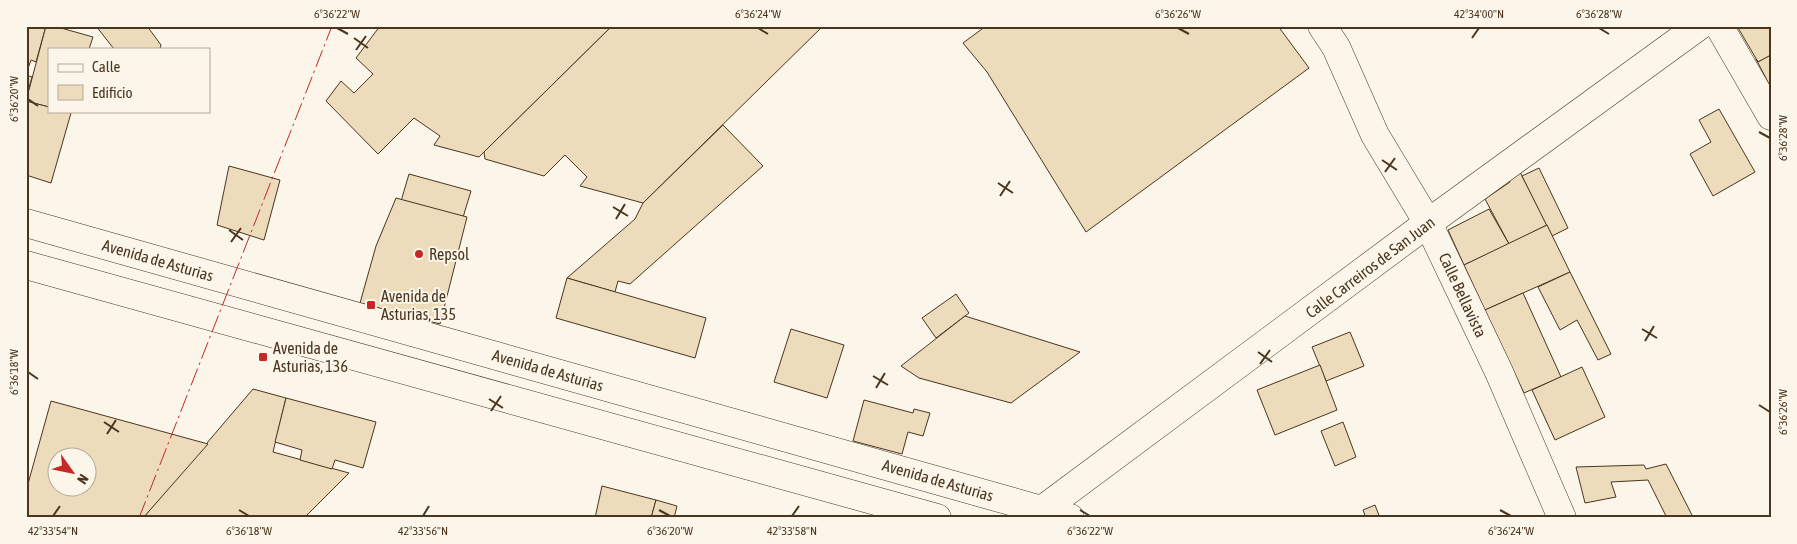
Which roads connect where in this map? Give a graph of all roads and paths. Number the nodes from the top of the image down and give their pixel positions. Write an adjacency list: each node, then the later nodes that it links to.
1 (1322, 26): 6 (main road, Calle Bellavista)
2 (1699, 26): 6 (main road, Calle Carreiros de San Juan)
3 (1719, 26): 4 (main road)
4 (1771, 116)
5 (26, 223): 8 (main road, Avenida de Asturias)
6 (1428, 223): 8 (main road, Calle Carreiros de San Juan); 11 (main road, Calle Bellavista)
7 (26, 265): 9 (main road)
8 (1042, 510): 10 (main road, Avenida de Asturias)
9 (937, 518)
10 (1070, 518)
11 (1562, 518)

